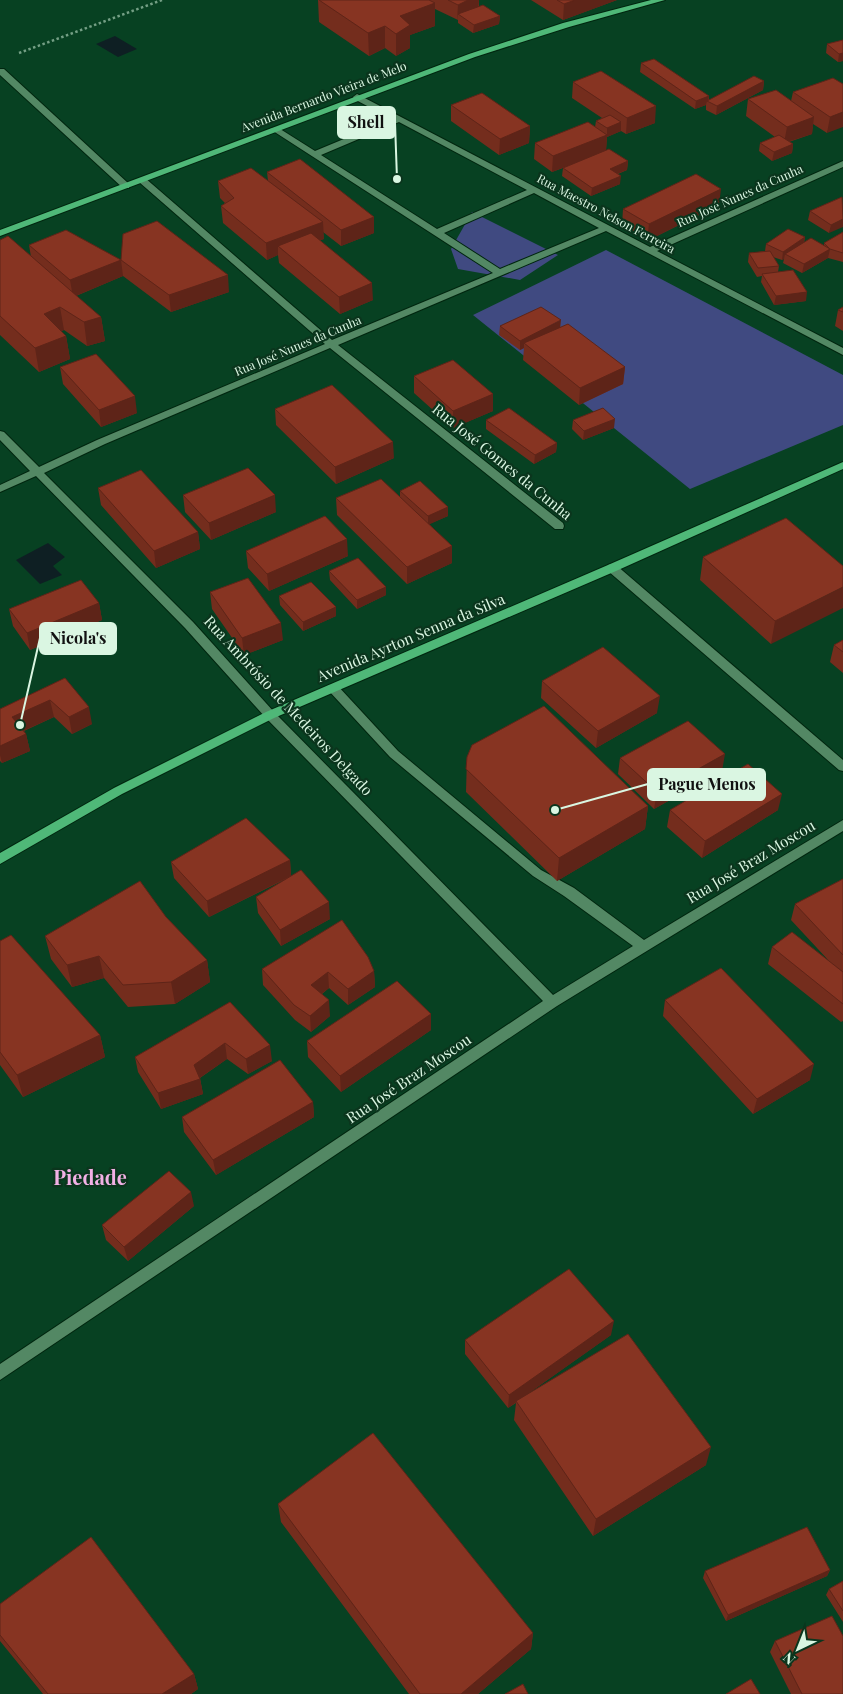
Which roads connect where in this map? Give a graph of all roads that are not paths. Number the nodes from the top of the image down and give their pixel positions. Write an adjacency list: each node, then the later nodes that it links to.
1 (661, 0): 3 (main road, Avenida Bernardo Vieira de Melo)
2 (1, 71): 9 (street)
3 (357, 97): 4 (street, Rua Maestro Nelson Ferreira); 5 (main road, Avenida Bernardo Vieira de Melo)
4 (399, 119): 6 (street); 10 (street, Rua Maestro Nelson Ferreira)
5 (274, 129): 6 (street); 8 (main road, Avenida Bernardo Vieira de Melo)
6 (314, 155): 13 (street)
7 (843, 164): 14 (street, Rua José Nunes da Cunha)
8 (142, 180): 9 (main road, Avenida Bernardo Vieira de Melo); 16 (street, Rua José Gomes da Cunha)
9 (126, 186): 12 (main road, Avenida Bernardo Vieira de Melo)
10 (534, 190): 11 (street, Rua Maestro Nelson Ferreira); 13 (street)
11 (606, 228): 14 (street, Rua Maestro Nelson Ferreira); 15 (street, Rua José Nunes da Cunha)
12 (0, 232)
13 (437, 233): 15 (street)
14 (648, 251): 17 (street, Rua Maestro Nelson Ferreira)
15 (501, 274): 16 (street, Rua José Nunes da Cunha)
16 (332, 346): 20 (street, Rua José Nunes da Cunha); 22 (street, Rua José Gomes da Cunha)
17 (843, 352)
18 (0, 434): 20 (street, Rua Ambrósio de Medeiros Delgado)
19 (843, 465): 23 (main road, Avenida Ayrton Senna da Silva)
20 (38, 471): 21 (street, Rua José Nunes da Cunha); 25 (street, Rua Ambrósio de Medeiros Delgado)
21 (0, 489)
22 (559, 526)
23 (612, 568): 24 (main road, Avenida Ayrton Senna da Silva); 26 (street)
24 (333, 688): 25 (main road, Avenida Ayrton Senna da Silva); 29 (street)
25 (270, 714): 28 (main road, Avenida Ayrton Senna da Silva); 30 (street, Rua Ambrósio de Medeiros Delgado)
26 (843, 767)
27 (843, 825): 29 (street, Rua José Braz Moscou)
28 (0, 860)
29 (644, 946): 30 (street, Rua José Braz Moscou)
30 (552, 1002): 31 (street, Rua José Braz Moscou)
31 (0, 1373)

